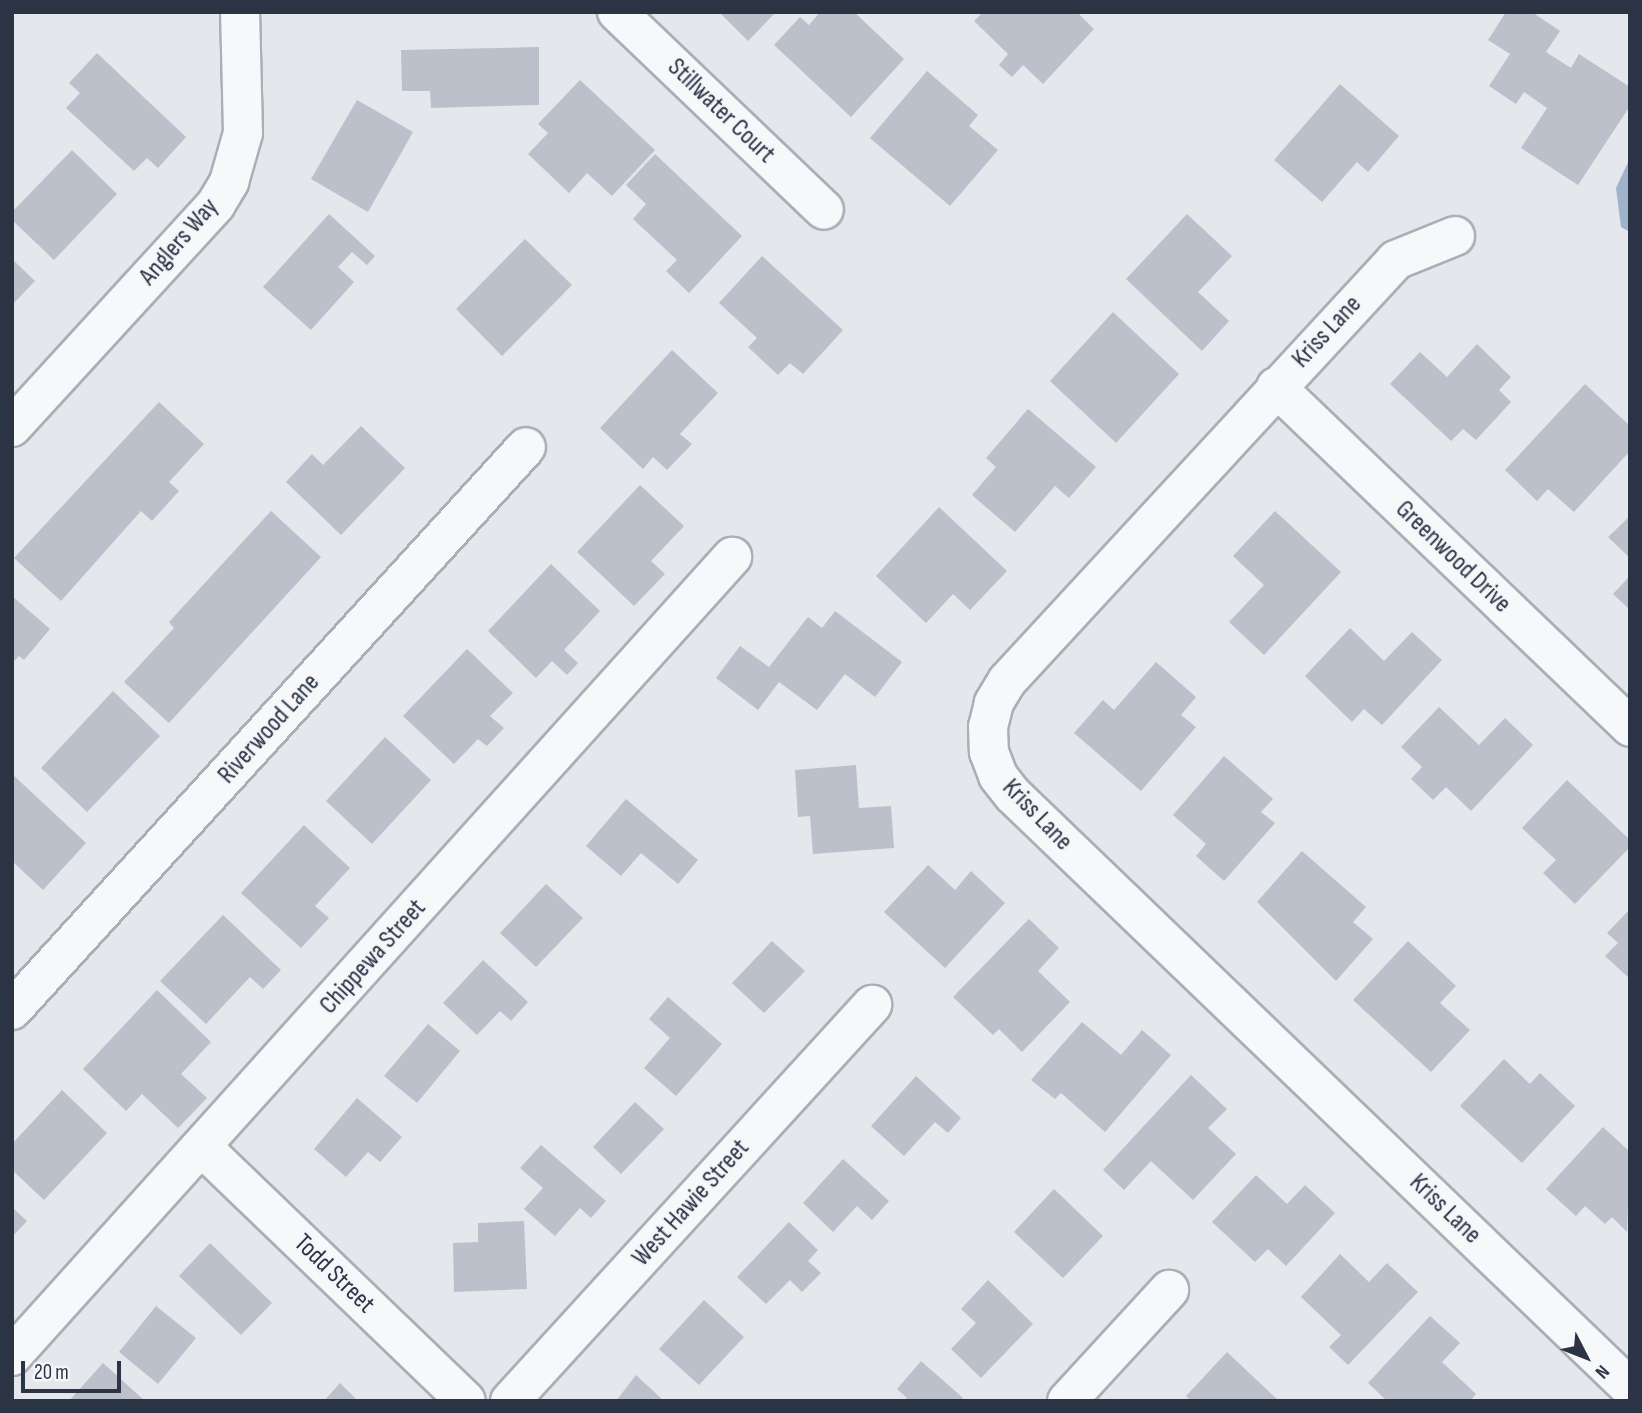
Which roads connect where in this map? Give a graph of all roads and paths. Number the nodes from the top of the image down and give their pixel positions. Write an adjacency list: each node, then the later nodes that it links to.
1 (240, 12): 6 (street, Anglers Way)
2 (617, 12): 3 (street, Stillwater Court)
3 (824, 210)
4 (1455, 236): 5 (street, Kriss Lane)
5 (1276, 387): 9 (street, Greenwood Drive); 15 (street, Kriss Lane)
6 (12, 427)
7 (526, 447): 10 (street, Riverwood Lane)
8 (732, 557): 12 (street, Chippewa Street)
9 (1630, 727)
10 (18, 992)
11 (872, 1005): 17 (street, West Hawie Street)
12 (202, 1147): 14 (street, Chippewa Street); 16 (street, Todd Street)
13 (1170, 1290): 18 (street)
14 (12, 1356)
15 (1623, 1366)
16 (466, 1401)
17 (510, 1401)
18 (1067, 1401)

